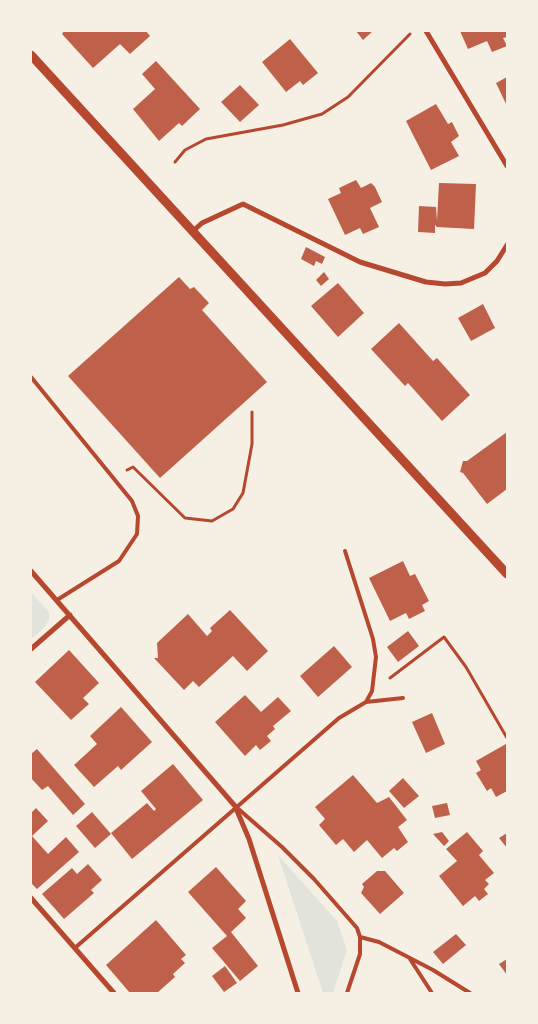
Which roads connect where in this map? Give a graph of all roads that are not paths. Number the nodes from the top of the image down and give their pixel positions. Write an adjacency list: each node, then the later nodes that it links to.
1 (426, 31): 3 (street)
2 (31, 55): 4 (street)
3 (507, 166)
4 (194, 231): 5 (street); 9 (street)
5 (507, 245)
6 (31, 377): 10 (lane)
7 (345, 551): 14 (lane)
8 (31, 571): 10 (street)
9 (507, 574)
10 (57, 600): 11 (street)
11 (70, 615): 12 (street); 15 (street)
12 (31, 649)
13 (403, 698): 14 (lane)
14 (366, 702): 15 (lane)
15 (235, 806): 17 (lane); 18 (lane); 21 (street)
16 (31, 898): 18 (street)
17 (360, 937): 19 (lane); 22 (lane)
18 (76, 947): 20 (street)
19 (408, 957): 23 (lane); 24 (lane)
20 (114, 993)
21 (298, 993)
22 (347, 993)
23 (432, 993)
24 (470, 993)

